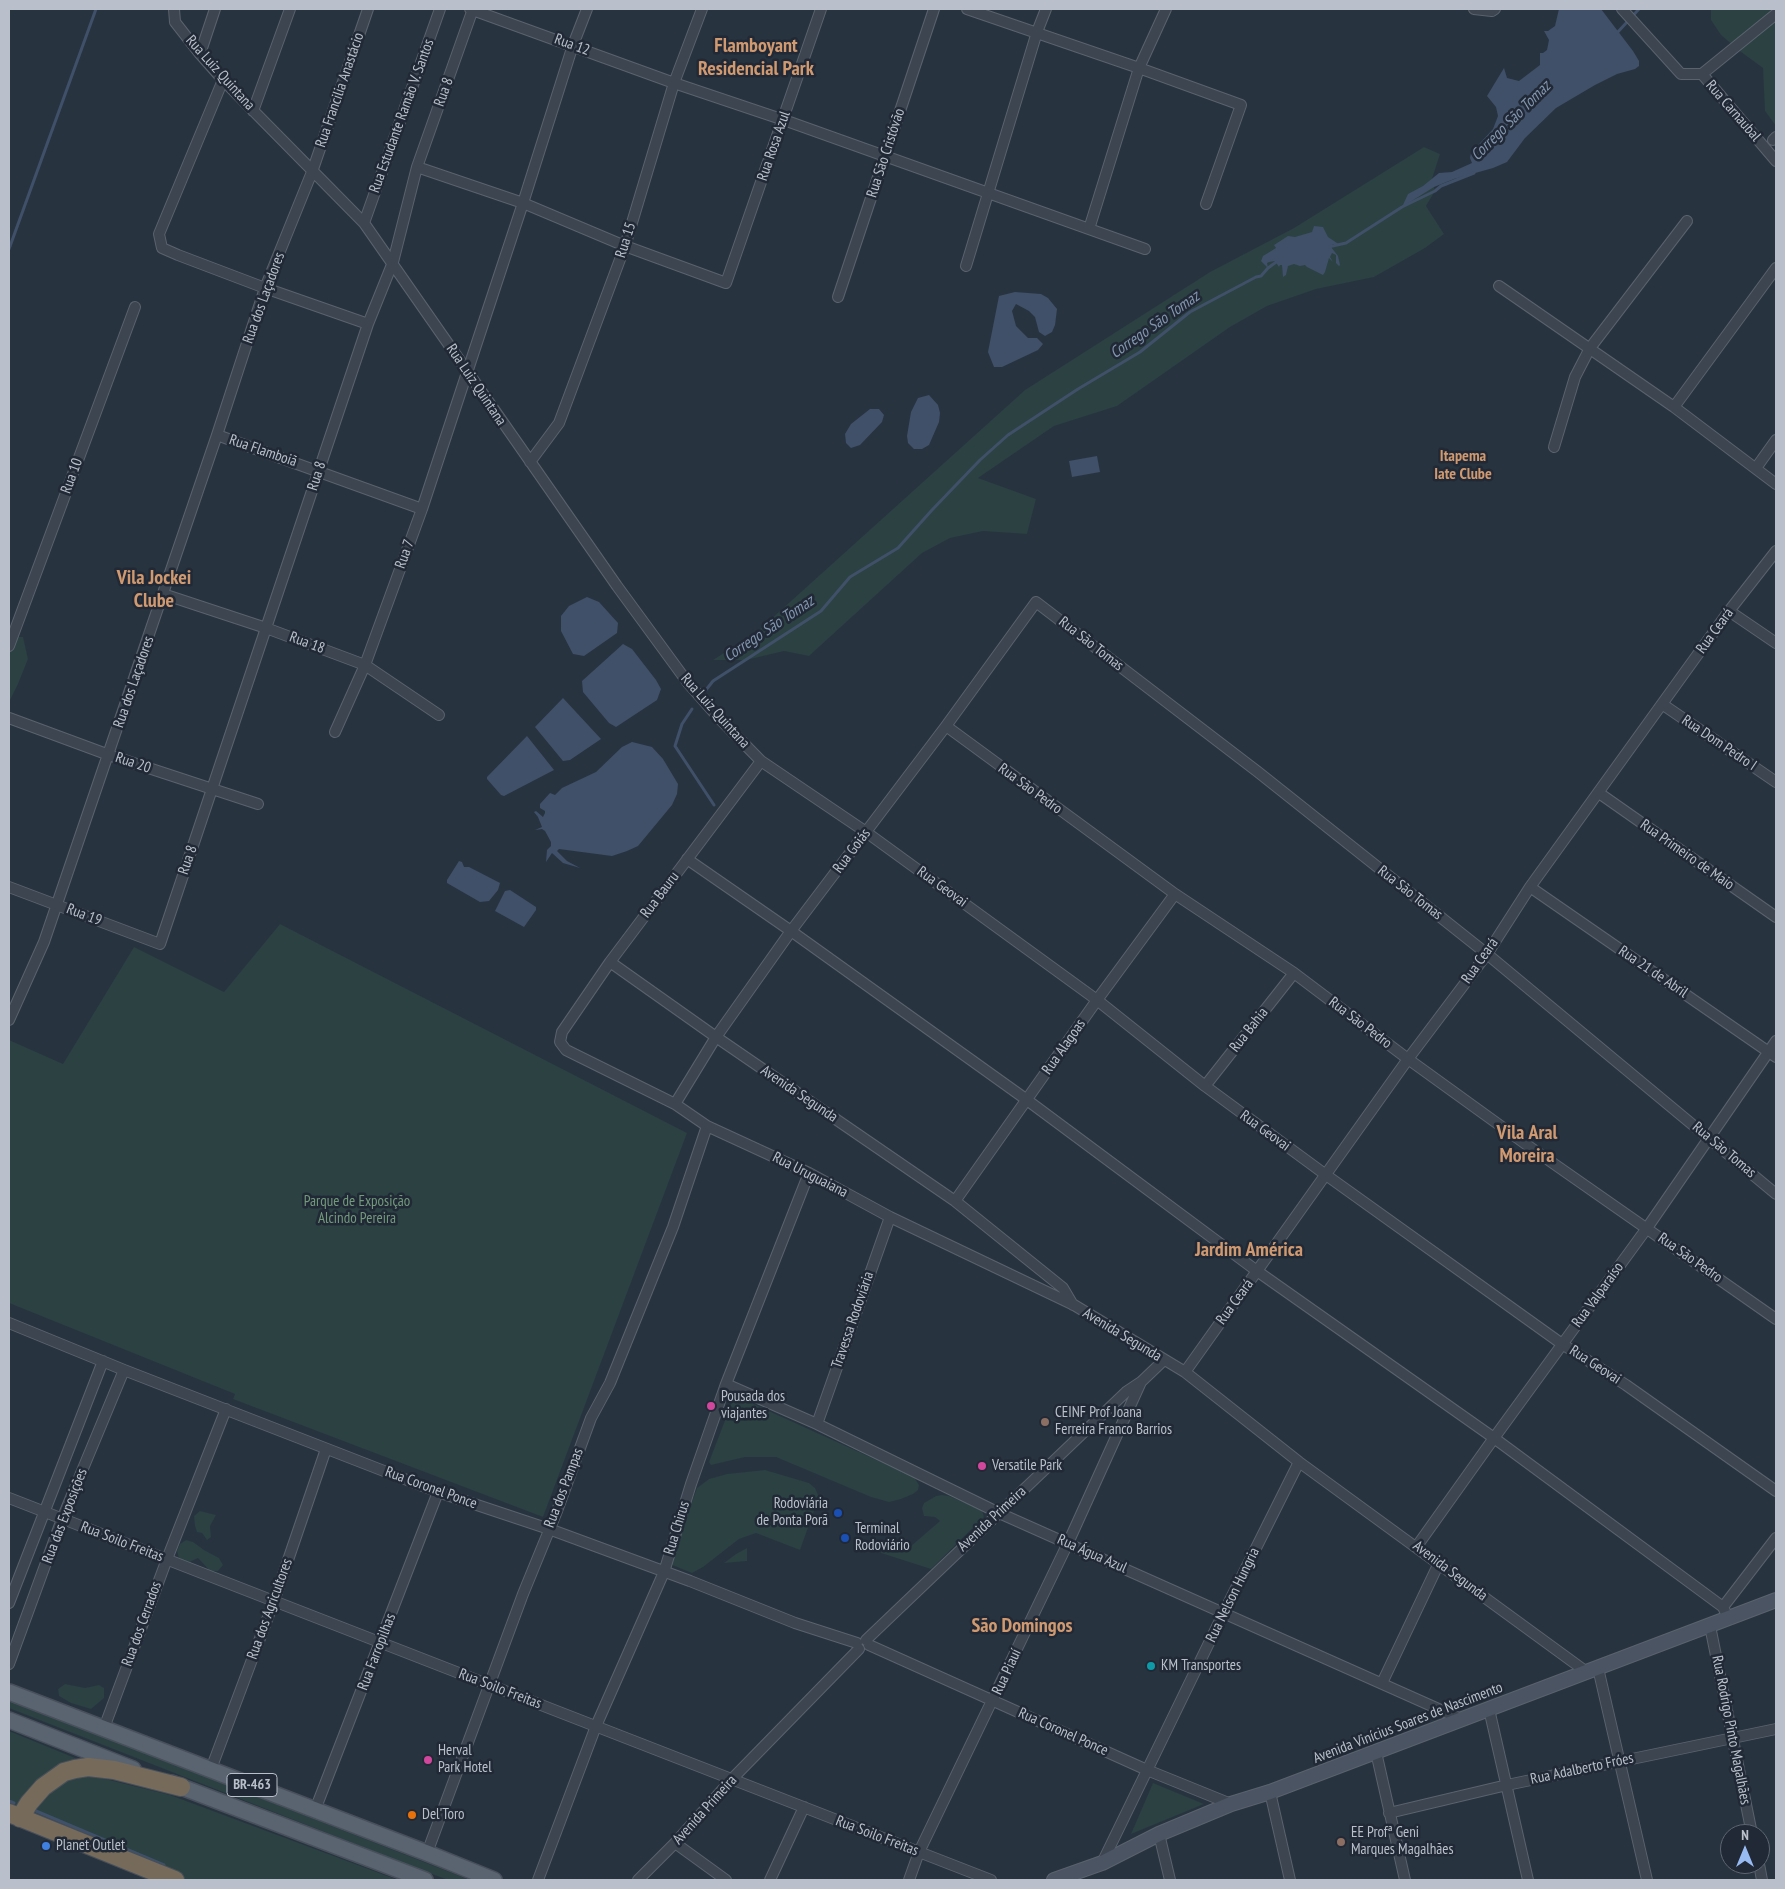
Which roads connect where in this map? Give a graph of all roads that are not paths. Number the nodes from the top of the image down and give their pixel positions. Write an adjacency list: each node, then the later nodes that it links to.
1 (174, 9): 20 (street, Rua Luiz Quintana)
2 (215, 9): 20 (street)
3 (290, 9): 25 (street)
4 (368, 9): 30 (street, Rua Francilia Anastácio)
5 (440, 9): 35 (street, Rua Estudante Ramão V. Santos)
6 (472, 9): 19 (street, Rua 12); 29 (street, Rua 8)
7 (587, 9): 19 (street)
8 (702, 9): 24 (street, Rua 15)
9 (821, 9): 26 (street, Rua Rosa Azul)
10 (934, 9): 27 (street, Rua São Cristóvão)
11 (967, 9): 18 (street)
12 (1046, 9): 18 (street)
13 (1166, 9): 21 (street)
14 (1474, 9): 15 (street)
15 (1495, 9)
16 (1624, 11): 22 (street, Rua Carnaubal)
17 (1776, 14): 22 (street)
18 (1037, 32): 21 (street); 31 (street)
19 (572, 45): 24 (street, Rua 12); 32 (street)
20 (200, 54): 23 (street, Rua Luiz Quintana)
21 (1139, 68): 33 (street); 36 (street)
22 (1702, 74): 28 (street, Rua Carnaubal)
23 (223, 80): 25 (street, Rua Luiz Quintana); 43 (street)
24 (674, 84): 26 (street, Rua 12); 37 (street, Rua 15)
25 (253, 110): 30 (street, Rua Luiz Quintana)
26 (784, 120): 27 (street, Rua 12); 37 (street, Rua Rosa Azul)
27 (885, 157): 31 (street, Rua 12); 44 (street, Rua São Cristóvão)
28 (1776, 161)
29 (417, 167): 32 (street); 39 (street, Rua 8)
30 (312, 172): 35 (street, Rua Luiz Quintana); 43 (street, Rua dos Laçadores)
31 (989, 194): 36 (street, Rua 12); 40 (street)
32 (523, 203): 37 (street); 48 (street)
33 (1206, 204)
34 (1687, 221): 47 (street)
35 (364, 223): 39 (street, Rua Luiz Quintana)
36 (1088, 229): 38 (street, Rua 12)
37 (625, 246): 53 (street, Rua 15)
38 (1145, 249)
39 (393, 262): 46 (street, Rua 8); 48 (street, Rua Luiz Quintana)
40 (966, 266)
41 (1776, 268): 49 (street)
42 (1499, 286): 47 (street)
43 (265, 288): 46 (street); 50 (street, Rua dos Laçadores)
44 (838, 297)
45 (135, 307): 64 (street, Rua 10)
46 (368, 324): 55 (street, Rua 8)
47 (1590, 348): 49 (street); 52 (street)
48 (468, 373): 53 (street, Rua Luiz Quintana); 57 (street, Rua 7)
49 (1674, 407): 54 (street)
50 (217, 435): 55 (street, Rua Flamboiã); 59 (street, Rua dos Laçadores)
51 (1776, 440): 54 (street)
52 (1554, 447)
53 (530, 462): 72 (street, Rua Luiz Quintana)
54 (1756, 468): 56 (street)
55 (319, 471): 57 (street, Rua Flamboiã); 62 (street, Rua 8)
56 (1776, 484)
57 (422, 509): 65 (street, Rua 7)
58 (1776, 551): 61 (street, Rua Ceará)
59 (163, 594): 62 (street, Rua 18); 71 (street, Rua dos Laçadores)
60 (1036, 602): 69 (street, Rua Goiás); 86 (street, Rua São Tomas)
61 (1728, 611): 63 (street); 66 (street, Rua Ceará)
62 (266, 628): 65 (street, Rua 18); 74 (street, Rua 8)
63 (1776, 643)
64 (9, 646)
65 (365, 665): 67 (street, Rua 18); 70 (street, Rua 7)
66 (1662, 704): 73 (street, Rua Dom Pedro I); 75 (street, Rua Ceará)
67 (439, 715)
68 (9, 718): 71 (street, Rua 20)
69 (946, 726): 77 (street, Rua Goiás); 81 (street, Rua São Pedro)
70 (334, 732)
71 (109, 755): 74 (street, Rua 20); 82 (street, Rua dos Laçadores)
72 (761, 761): 77 (street, Rua Geovai); 78 (street, Rua Bauru)
73 (1776, 782)
74 (212, 790): 76 (street, Rua 20); 85 (street, Rua 8)
75 (1598, 793): 80 (street, Rua Ceará); 83 (street, Rua Primeiro de Maio)
76 (258, 804)
77 (866, 832): 84 (street, Rua Goiás); 89 (street, Rua Geovai)
78 (687, 859): 84 (street); 87 (street, Rua Bauru)
79 (9, 887): 82 (street, Rua 19)
80 (1530, 888): 86 (street, Rua Ceará); 94 (street, Rua 21 de Abril)
81 (1175, 894): 88 (street, Rua São Pedro); 89 (street, Rua Alagoas)
82 (57, 905): 85 (street, Rua 19); 90 (street, Rua dos Laçadores)
83 (1776, 917)
84 (791, 931): 92 (street, Rua Goiás); 97 (street)
85 (160, 944)
86 (1487, 954): 95 (street, Rua Ceará); 100 (street, Rua São Tomas)
87 (610, 962): 91 (street, Rua Bauru); 92 (street, Avenida Segunda)
88 (1294, 974): 95 (street, Rua São Pedro); 96 (street, Rua Bahia)
89 (1097, 1000): 96 (street, Rua Geovai); 97 (street, Rua Alagoas)
90 (9, 1020)
91 (562, 1032): 98 (street, Rua Uruguaiana)
92 (716, 1037): 98 (street, Rua Goiás); 104 (street, Avenida Segunda)
93 (1776, 1041): 94 (street, Rua Valparaíso)
94 (1772, 1054): 100 (street, Rua Valparaíso)
95 (1408, 1059): 102 (street, Rua Ceará); 106 (street, Rua São Pedro)
96 (1204, 1086): 102 (street, Rua Geovai)
97 (1027, 1100): 104 (street, Rua Alagoas); 107 (street)
98 (676, 1104): 99 (street, Rua Uruguaiana)
99 (707, 1126): 101 (street, Rua Uruguaiana); 129 (street, Rua dos Pampas)
100 (1710, 1138): 103 (street, Rua São Tomas); 106 (street, Rua Valparaíso)
101 (809, 1173): 105 (street, Rua Uruguaiana); 117 (street, Rua Chirus)
102 (1326, 1175): 107 (street, Rua Ceará); 111 (street, Rua Geovai)
103 (1776, 1194)
104 (955, 1200): 108 (street, Avenida Segunda)
105 (890, 1217): 108 (street, Rua Uruguaiana); 119 (street, Travessa Rodoviária)
106 (1647, 1228): 109 (street, Rua São Pedro); 111 (street, Rua Valparaíso)
107 (1257, 1271): 115 (street, Rua Ceará); 120 (street)
108 (1074, 1306): 112 (street, Avenida Segunda)
109 (1776, 1319)
110 (9, 1323): 113 (street, Rua Coronel Ponce)
111 (1562, 1344): 120 (street, Rua Valparaíso); 123 (street, Rua Geovai)
112 (1164, 1360): 115 (street, Avenida Segunda); 116 (street, Avenida Primeira)
113 (103, 1361): 114 (street, Rua Coronel Ponce); 126 (street, Rua das Exposições)
114 (124, 1370): 118 (street, Rua Coronel Ponce); 128 (street, Rua das Exposições)
115 (1184, 1372): 122 (street, Avenida Segunda)
116 (1141, 1382): 127 (street, Avenida Primeira); 131 (street, Rua Piauí)
117 (726, 1384): 119 (street, Rua Água Azul); 135 (street, Rua Chirus)
118 (226, 1409): 121 (street, Rua Coronel Ponce); 133 (street, Rua dos Cerrados)
119 (817, 1424): 127 (street, Rua Água Azul)
120 (1494, 1438): 132 (street, Rua Valparaíso); 140 (street)
121 (326, 1449): 124 (street, Rua Coronel Ponce); 137 (street, Rua dos Agricultores)
122 (1299, 1462): 132 (street, Avenida Segunda); 139 (street, Rua Nelson Hungria)
123 (1776, 1491)
124 (438, 1492): 129 (street, Rua Coronel Ponce); 142 (street, Rua Farropilhas)
125 (9, 1498): 126 (street, Rua Soilo Freitas)
126 (44, 1512): 128 (street, Rua Soilo Freitas); 138 (street, Rua das Exposições)
127 (999, 1513): 131 (street, Rua Água Azul); 143 (street, Avenida Primeira)
128 (62, 1518): 133 (street, Rua Soilo Freitas); 144 (street, Rua das Exposições)
129 (549, 1529): 135 (street, Rua Coronel Ponce); 147 (street, Rua dos Pampas)
130 (1776, 1538): 140 (street)
131 (1068, 1543): 139 (street, Rua Água Azul); 149 (street, Rua Piauí)
132 (1417, 1546): 134 (street, Avenida Segunda)
133 (167, 1559): 137 (street, Rua Soilo Freitas); 154 (street, Rua dos Cerrados)
134 (1439, 1563): 145 (street, Avenida Segunda); 146 (street)
135 (664, 1572): 143 (street, Rua Coronel Ponce); 153 (street, Rua Chirus)
136 (1776, 1600): 140 (street, Avenida Vinícius Soares de Nascimento)
137 (274, 1601): 142 (street, Rua Soilo Freitas); 159 (street, Rua dos Agricultores)
138 (9, 1603)
139 (1224, 1612): 146 (street, Rua Água Azul); 160 (street, Rua Nelson Hungria)
140 (1725, 1612): 141 (street, Avenida Vinícius Soares de Nascimento)
141 (1710, 1626): 145 (street, Avenida Vinícius Soares de Nascimento); 156 (street, Rua Rodrigo Pinto Magalhães)
142 (381, 1643): 147 (street, Rua Soilo Freitas); 167 (street, Rua Farropilhas)
143 (863, 1644): 149 (street, Rua Coronel Ponce); 161 (street, Avenida Primeira)
144 (9, 1664)
145 (1593, 1670): 150 (street, Avenida Vinícius Soares de Nascimento); 158 (street)
146 (1382, 1684): 151 (street, Rua Água Azul)
147 (490, 1685): 153 (street, Rua Soilo Freitas); 174 (street, Rua dos Pampas)
148 (9, 1692): 154 (main road, BR-463)
149 (994, 1700): 160 (street, Rua Coronel Ponce); 173 (street, Rua Piauí)
150 (1489, 1709): 151 (street, Avenida Vinícius Soares de Nascimento); 162 (street)
151 (1461, 1719): 157 (street, Avenida Vinícius Soares de Nascimento)
152 (9, 1720): 163 (main road, BR-463)
153 (596, 1726): 161 (street, Rua Soilo Freitas); 180 (street, Rua Chirus)
154 (104, 1728): 159 (main road, BR-463)
155 (1776, 1729): 156 (street, Rua Adalberto Fróes)
156 (1731, 1738): 158 (street, Rua Adalberto Fróes); 170 (street, Rua Rodrigo Pinto Magalhães)
157 (1376, 1752): 164 (street, Avenida Vinícius Soares de Nascimento); 168 (street)
158 (1621, 1760): 162 (street, Rua Adalberto Fróes); 192 (street)
159 (211, 1769): 167 (main road, BR-463)
160 (1147, 1770): 165 (street, Rua Coronel Ponce); 175 (street, Rua Nelson Hungria)
161 (732, 1779): 166 (street, Rua Soilo Freitas); 172 (street, Avenida Primeira)
162 (1507, 1785): 168 (street, Rua Adalberto Fróes); 191 (street)
163 (181, 1787): 169 (highway); 178 (main road, BR-463)
164 (1270, 1792): 165 (street, Avenida Vinícius Soares de Nascimento); 189 (street)
165 (1231, 1804): 171 (street, Avenida Vinícius Soares de Nascimento)
166 (804, 1807): 173 (street, Rua Soilo Freitas); 184 (street)
167 (315, 1810): 174 (main road, BR-463)
168 (1389, 1813): 190 (street)
169 (15, 1815): 177 (highway)
170 (1750, 1824)
171 (1159, 1834): 175 (street, Avenida Vinícius Soares de Nascimento); 188 (street)
172 (676, 1843): 176 (street, Avenida Primeira); 183 (street)
173 (919, 1852): 185 (street, Rua Piauí); 186 (street, Rua Soilo Freitas)
174 (427, 1853): 179 (main road, BR-463)
175 (1102, 1863): 187 (street, Avenida Vinícius Soares de Nascimento)
176 (655, 1864): 181 (street, Avenida Primeira); 182 (street, Avenida Primeira)
177 (175, 1880)
178 (425, 1880)
179 (494, 1880)
180 (538, 1880)
181 (638, 1880)
182 (650, 1880)
183 (726, 1880)
184 (770, 1880)
185 (909, 1880)
186 (991, 1880)
187 (1054, 1880)
188 (1170, 1880)
189 (1290, 1880)
190 (1405, 1880)
191 (1528, 1880)
192 (1647, 1880)

